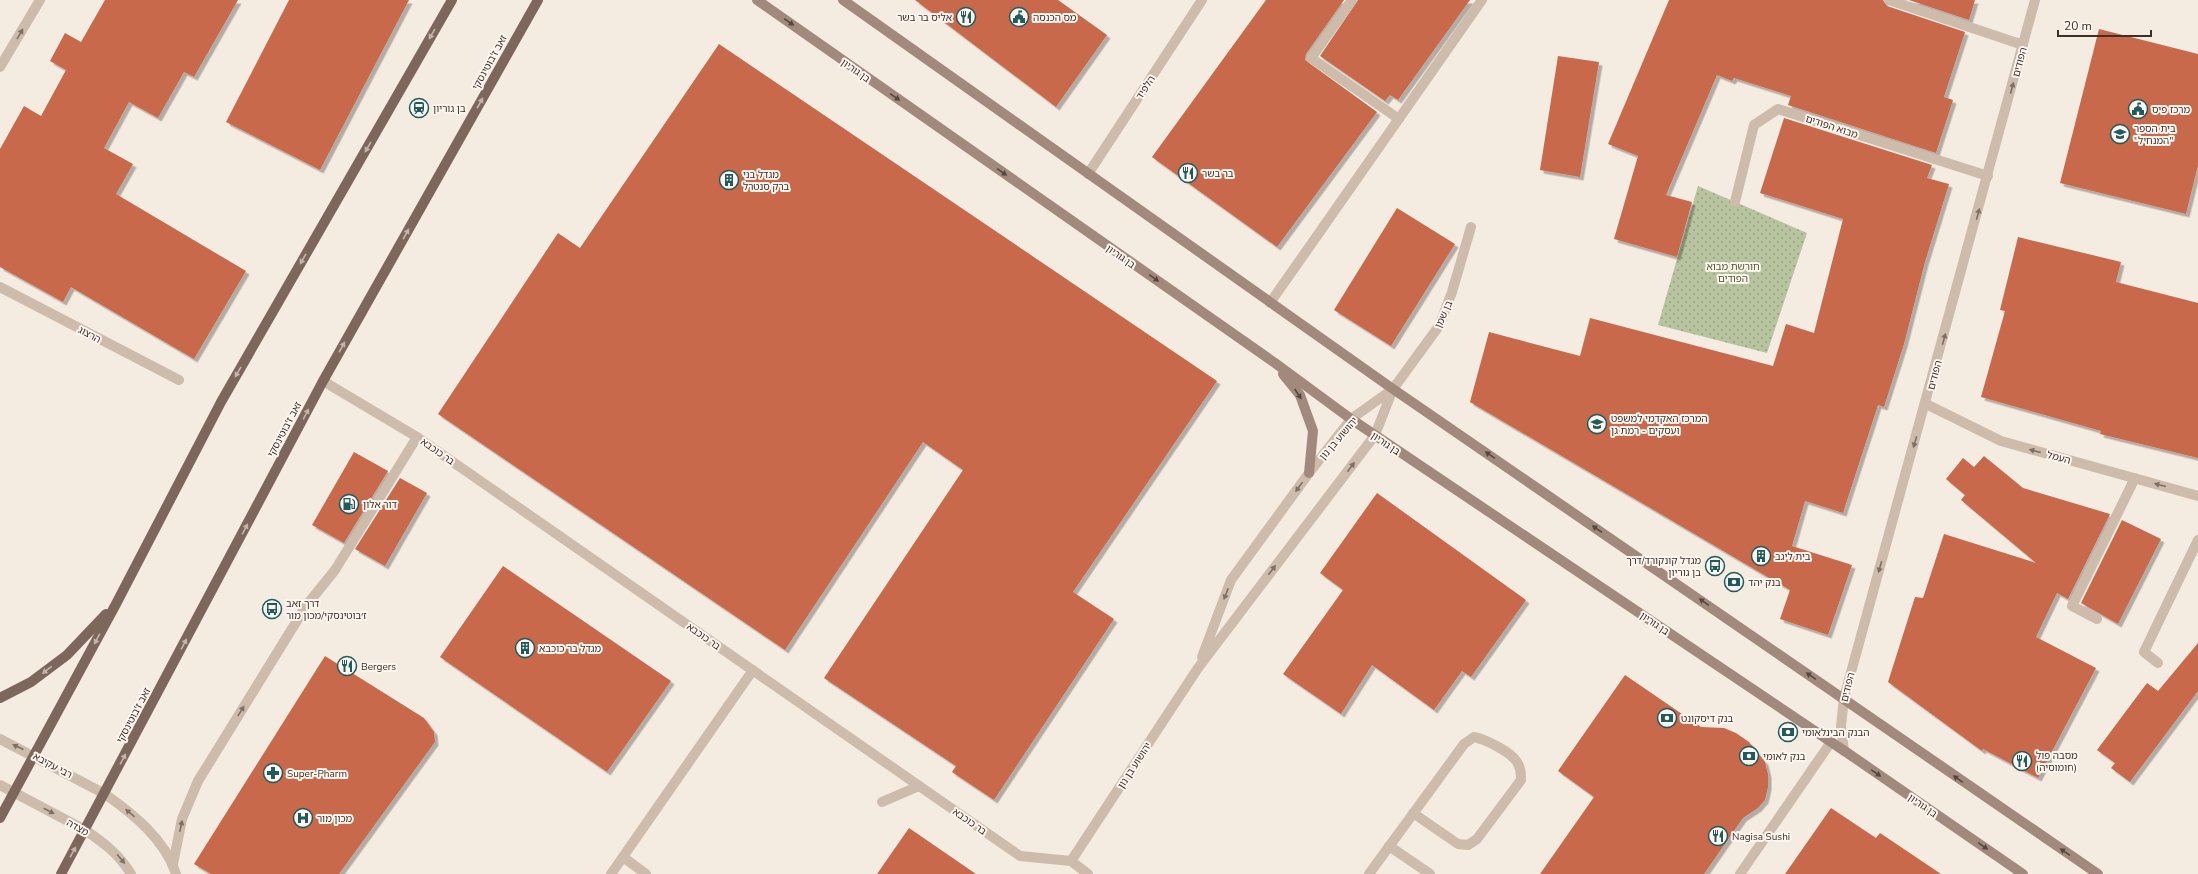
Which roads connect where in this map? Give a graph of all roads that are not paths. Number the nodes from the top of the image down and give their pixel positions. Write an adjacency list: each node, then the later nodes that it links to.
1 (40, 0): 12 (street, one-way to 1)
2 (452, 0): 32 (main road, one-way to 32)
3 (538, 0): 22 (main road, זאב ז'בוטינסקי, one-way to 3)
4 (757, 0): 20 (main road, בן גוריון, one-way to 20)
5 (843, 0): 14 (main road)
6 (1202, 0): 14 (street, הלפיד)
7 (1352, 0): 13 (street)
8 (1482, 0): 13 (street)
9 (1889, 0): 11 (street)
10 (2036, 0): 11 (street, הפודים)
11 (2023, 45): 15 (street, הפודים, one-way to 11)
12 (0, 67)
13 (1398, 119): 19 (street)
14 (1088, 174): 19 (main road)
15 (1988, 176): 16 (street, מבוא הפודים); 24 (street, הפודים, one-way to 15)
16 (1735, 202)
17 (1471, 227): 23 (street, בן שמן)
18 (0, 287): 21 (street, הרצוג)
19 (1270, 303): 23 (main road)
20 (1275, 363): 25 (main road, בן גוריון); 28 (main road, one-way to 28)
21 (179, 380)
22 (323, 381): 27 (street, בר כוכבא); 46 (main road, זאב ז'בוטינסקי, one-way to 22)
23 (1393, 389): 25 (street, יהושוע בן נון); 26 (street, יהושוע בן נון); 38 (main road, one-way to 23)
24 (1926, 404): 29 (street, העמל, one-way to 24); 38 (street, הפודים, one-way to 38)
25 (1351, 420): 26 (main road, בן גוריון); 28 (street, יהושוע בן נון)
26 (1375, 435): 35 (street, יהושוע בן נון, one-way to 26); 40 (main road, בן גוריון)
27 (417, 437): 36 (street, בר כוכבא); 54 (street, one-way to 27)
28 (1308, 473): 35 (street, יהושוע בן נון, one-way to 35)
29 (2135, 478): 30 (street, העמל, one-way to 29); 33 (street)
30 (2198, 496)
31 (2198, 540): 34 (street)
32 (116, 604): 37 (main road, one-way to 37); 42 (main road, one-way to 42)
33 (2097, 619)
34 (2158, 663)
35 (1198, 668): 53 (street, יהושוע בן נון)
36 (753, 670): 44 (street, בר כוכבא); 52 (street)
37 (0, 698)
38 (1844, 698): 41 (street, הפודים); 65 (main road, one-way to 38)
39 (0, 739): 42 (street, רבי עקיבא, one-way to 39)
40 (1832, 742): 41 (main road, בן גוריון); 63 (street)
41 (1844, 751): 64 (main road, בן גוריון, one-way to 64)
42 (35, 755): 45 (main road); 46 (street, רבי עקיבא)
43 (0, 786): 45 (street)
44 (918, 786): 47 (street); 53 (street, בר כוכבא)
45 (14, 792): 49 (main road); 50 (street, מצדה, one-way to 50)
46 (105, 794): 50 (main road, זאב ז'בוטינסקי); 54 (street, one-way to 46)
47 (882, 802)
48 (1413, 813): 48 (street); 51 (street)
49 (0, 818)
50 (85, 830): 55 (main road, זאב ז'בוטינסקי, one-way to 50); 56 (street, מצדה, one-way to 56)
51 (1389, 846): 61 (street); 62 (street)
52 (623, 857): 58 (street); 59 (street)
53 (1071, 861): 60 (street)
54 (173, 864): 57 (street)
55 (61, 874)
56 (131, 874)
57 (176, 874)
58 (611, 874)
59 (646, 874)
60 (1088, 874)
61 (1369, 874)
62 (1430, 874)
63 (1740, 874)
64 (2023, 874)
65 (2098, 874)

